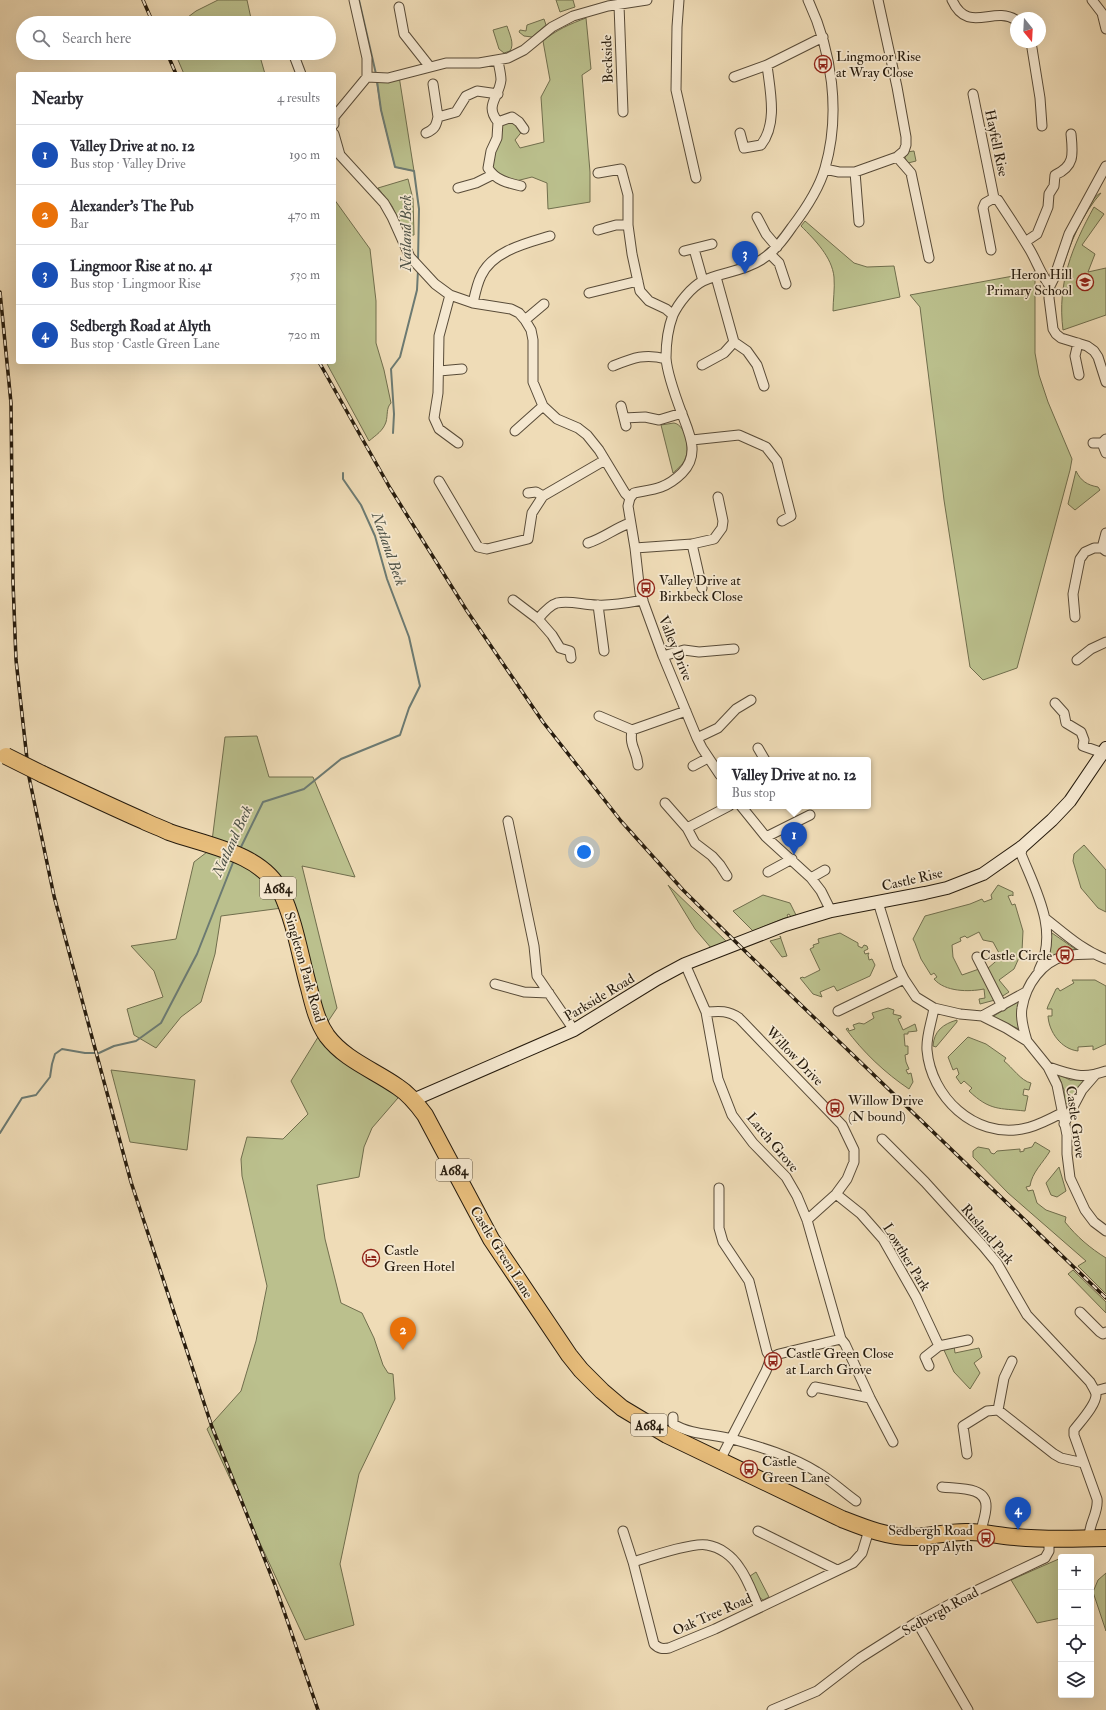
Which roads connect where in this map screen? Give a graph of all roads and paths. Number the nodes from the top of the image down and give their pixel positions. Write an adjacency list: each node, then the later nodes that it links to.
1 (354, 0): 21 (street)
2 (647, 0): 9 (street)
3 (679, 0): 42 (street)
4 (808, 0): 14 (street)
5 (878, 0): 36 (street)
6 (952, 0): 12 (street)
7 (1092, 0): 11 (street)
8 (607, 3): 9 (street); 17 (street)
9 (619, 5): 26 (street, Beckside)
10 (399, 7): 19 (street)
11 (1104, 11): 13 (street)
12 (1010, 17)
13 (1106, 29)
14 (823, 37): 18 (street); 38 (street)
15 (1032, 48): 30 (street)
16 (296, 60): 20 (street)
17 (498, 61): 19 (street); 24 (street)
18 (767, 65): 22 (street); 33 (street)
19 (430, 67): 21 (street)
20 (301, 72)
21 (373, 77): 27 (street)
22 (734, 77)
23 (433, 84): 28 (street)
24 (498, 94): 28 (street); 29 (street)
25 (973, 94): 45 (street, Hayfell Rise)
26 (623, 112)
27 (336, 115)
28 (438, 117): 32 (street)
29 (498, 122): 31 (street); 41 (street)
30 (1042, 126)
31 (524, 130)
32 (426, 133)
33 (740, 133)
34 (1071, 134): 51 (street)
35 (336, 141): 65 (street)
36 (897, 157): 39 (street); 58 (street)
37 (1106, 166): 63 (street)
38 (825, 169): 39 (street); 53 (street)
39 (856, 172): 47 (street)
40 (598, 173): 48 (street)
41 (492, 175): 43 (street); 44 (street)
42 (696, 178)
43 (521, 186)
44 (458, 188)
45 (994, 198): 51 (street, Hayfell Rise); 55 (street, Hayfell Rise)
46 (757, 217): 53 (street)
47 (859, 222)
48 (628, 225): 49 (street); 60 (street)
49 (598, 230)
50 (546, 240): 66 (street)
51 (1025, 242): 63 (street, Hayfell Rise)
52 (712, 244): 54 (street)
53 (778, 246): 57 (street)
54 (694, 249): 56 (street); 61 (street)
55 (991, 250)
56 (684, 251)
57 (770, 254): 59 (street); 62 (street)
58 (929, 258)
59 (716, 277): 61 (street); 70 (street)
60 (638, 281): 64 (street); 68 (street)
61 (703, 281): 68 (street)
62 (786, 284)
63 (1050, 286): 71 (street)
64 (590, 293)
65 (450, 295): 66 (street); 77 (street)
66 (473, 303): 69 (street)
67 (544, 304): 69 (street)
68 (673, 315): 72 (street)
69 (525, 320): 81 (street)
70 (734, 342): 73 (street); 80 (street)
71 (1078, 343): 75 (street); 78 (street)
72 (666, 359): 74 (street); 83 (street)
73 (702, 365)
74 (612, 366)
75 (1104, 367): 79 (street)
76 (462, 369): 77 (street)
77 (439, 371): 87 (street)
78 (1079, 375)
79 (1106, 382)
80 (764, 386)
81 (543, 406): 84 (street); 89 (street)
82 (621, 406): 83 (street)
83 (682, 413): 85 (street)
84 (515, 431)
85 (692, 440): 94 (street); 95 (street)
86 (1100, 442): 88 (street)
87 (458, 443)
88 (1106, 453)
89 (605, 460): 92 (street); 94 (street)
90 (438, 481): 92 (street)
91 (528, 493): 92 (street)
92 (542, 496)
93 (718, 497): 99 (street)
94 (630, 498): 96 (street, Valley Drive)
95 (782, 521)
96 (630, 523): 98 (street); 100 (street, Valley Drive)
97 (1106, 534): 101 (street)
98 (588, 543)
99 (692, 544): 100 (street); 102 (street)
100 (635, 548): 104 (street, Valley Drive)
101 (1104, 549): 106 (street)
102 (702, 588)
103 (513, 600): 107 (street)
104 (643, 600): 105 (street); 111 (street, Valley Drive)
105 (598, 606): 107 (street); 110 (street)
106 (1075, 617)
107 (538, 618): 112 (street)
108 (1106, 642): 113 (street)
109 (734, 649): 111 (street)
110 (604, 650)
111 (663, 656): 116 (street, Valley Drive)
112 (572, 658)
113 (1077, 660)
114 (751, 700): 119 (street)
115 (1055, 703): 121 (street)
116 (686, 711): 118 (street); 119 (street, Valley Drive)
117 (598, 716): 118 (street)
118 (632, 730): 125 (street)
119 (697, 738): 124 (street, Valley Drive)
120 (758, 748): 123 (street)
121 (1104, 750): 135 (street)
122 (3, 754): 164 (highway, Singleton Park Road / A684, bridge)
123 (763, 757)
124 (708, 758): 126 (street); 127 (street, Valley Drive)
125 (638, 764)
126 (693, 766)
127 (717, 771)
128 (665, 803): 133 (street)
129 (723, 809): 133 (street)
130 (743, 809): 134 (street)
131 (810, 815): 134 (street)
132 (508, 820): 153 (street)
133 (687, 828): 139 (street)
134 (766, 837): 136 (street)
135 (1023, 846): 141 (street, Castle Rise); 143 (street)
136 (792, 859): 138 (street); 140 (street)
137 (825, 870): 140 (street)
138 (768, 872)
139 (727, 876)
140 (811, 878): 142 (street)
141 (878, 902): 142 (street, Castle Rise); 150 (street, Castle Grove)
142 (831, 911): 144 (street, Castle Rise)
143 (1046, 919): 145 (street); 149 (street)
144 (799, 921): 148 (street, Parkside Road)
145 (1093, 954): 147 (street); 149 (street)
146 (977, 957): 154 (street)
147 (1106, 959)
148 (685, 964): 157 (street, Larch Grove); 159 (street, Parkside Road)
149 (1038, 972): 152 (street)
150 (904, 979): 155 (street, Castle Grove); 156 (street)
151 (495, 984): 153 (street)
152 (1026, 992): 154 (street); 160 (street)
153 (549, 993): 159 (street)
154 (1002, 1006): 158 (street)
155 (934, 1008): 158 (street, Castle Grove); 165 (street)
156 (838, 1011)
157 (706, 1012): 169 (street, Willow Drive); 170 (street, Larch Grove)
158 (982, 1016): 160 (street, Castle Grove)
159 (574, 1030): 164 (street, Parkside Road)
160 (1027, 1041): 161 (street, Castle Grove)
161 (1048, 1067): 163 (street); 165 (street, Castle Grove)
162 (1106, 1071): 163 (street)
163 (1095, 1075): 166 (street)
164 (413, 1100): 189 (highway, Castle Green Lane / A684)
165 (1062, 1113): 166 (street, Castle Grove)
166 (1064, 1124): 171 (street, Castle Grove)
167 (882, 1139): 181 (street, Rusland Park)
168 (719, 1188): 177 (street)
169 (836, 1194): 170 (street, Willow Drive); 176 (street, Lowther Park)
170 (808, 1220): 174 (street, Larch Grove)
171 (1106, 1231)
172 (1080, 1312): 173 (street)
173 (1106, 1332)
174 (841, 1339): 177 (street); 183 (street, Larch Grove)
175 (968, 1340): 176 (street)
176 (939, 1346): 179 (street)
177 (771, 1358): 186 (street)
178 (1012, 1361): 184 (street)
179 (929, 1366)
180 (1106, 1388): 181 (street)
181 (1095, 1391): 190 (street)
182 (812, 1392): 183 (street)
183 (870, 1398): 187 (street, Larch Grove)
184 (998, 1410): 188 (street); 190 (street)
185 (673, 1418): 186 (street)
186 (730, 1438): 189 (street); 192 (street)
187 (894, 1442)
188 (967, 1454)
189 (720, 1460): 193 (highway, Castle Green Lane / A684)
190 (1084, 1463): 199 (street)
191 (942, 1487): 196 (street)
192 (856, 1501)
193 (868, 1530): 196 (highway, Castle Green Lane / A684); 201 (street, Oak Tree Road)
194 (623, 1531): 200 (street, Oak Tree Road)
195 (758, 1531): 201 (street)
196 (981, 1532): 198 (highway, Castle Green Lane / A684)
197 (1106, 1538): 199 (highway, A684)
198 (1049, 1539): 199 (highway, A684); 203 (street, Sedbergh Road)
199 (1089, 1539)
200 (633, 1562): 202 (street); 202 (street, Oak Tree Road)
201 (837, 1570): 202 (street, Oak Tree Road)
202 (759, 1608)
203 (917, 1622): 204 (street, Sedbergh Road); 205 (street)
204 (772, 1710)
205 (968, 1710)

